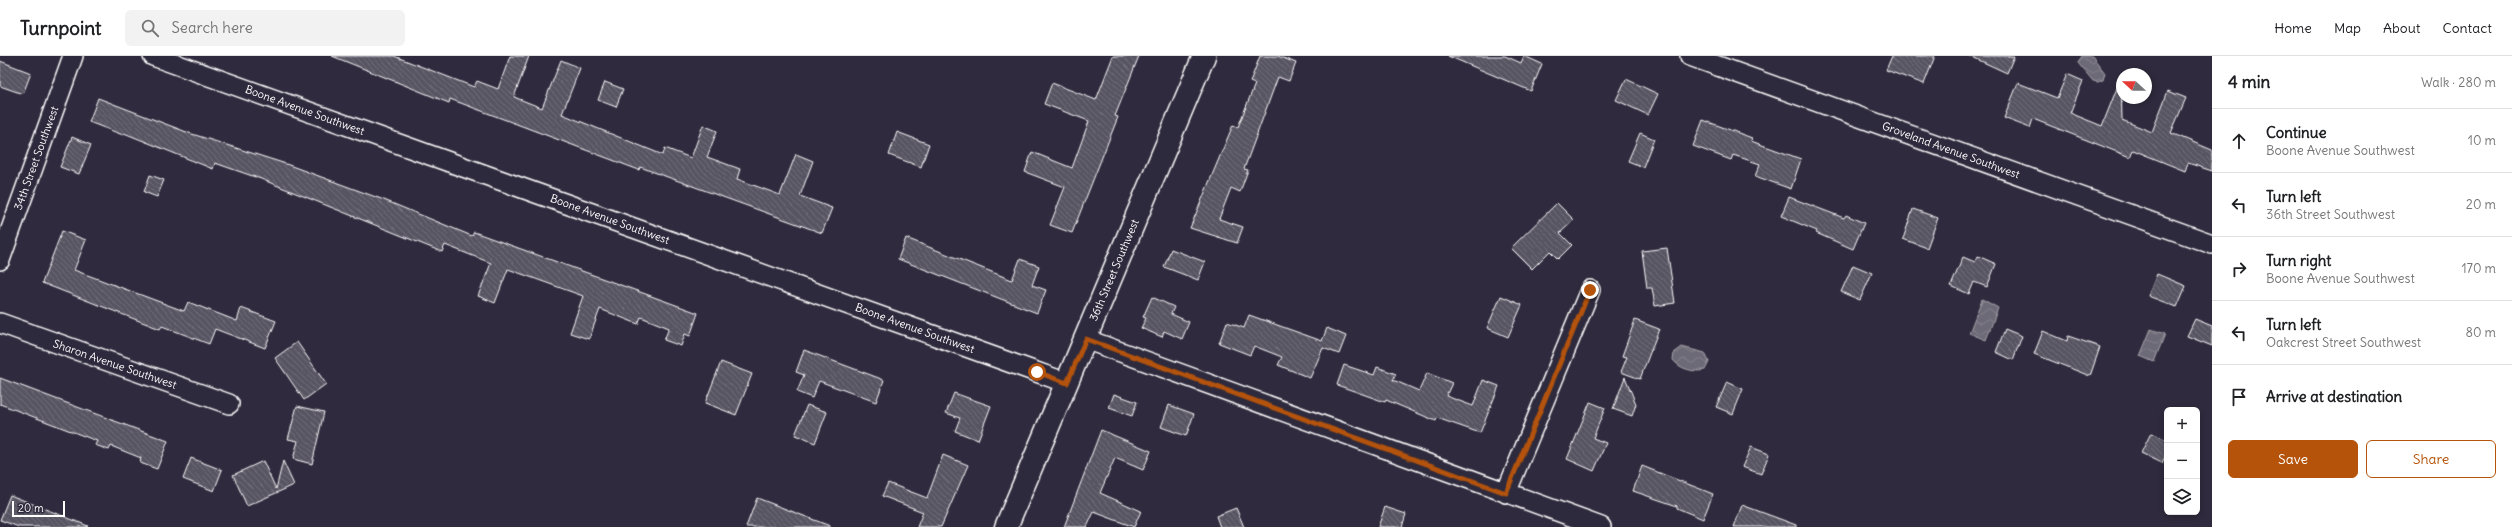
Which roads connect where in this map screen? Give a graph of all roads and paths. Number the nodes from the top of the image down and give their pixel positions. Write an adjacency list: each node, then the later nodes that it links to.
1 (73, 56): 6 (street, 34th Street Southwest)
2 (153, 56): 10 (street, Boone Avenue Southwest)
3 (1204, 56): 9 (street, 36th Street Southwest)
4 (1690, 56): 5 (street, Groveland Avenue Southwest)
5 (2212, 244)
6 (0, 260)
7 (1590, 290): 12 (street)
8 (0, 323): 11 (street, Sharon Avenue Southwest)
9 (1086, 339): 10 (street, 36th Street Southwest); 12 (street)
10 (1067, 383): 13 (street, 36th Street Southwest)
11 (229, 404)
12 (1506, 493): 14 (street)
13 (1006, 527)
14 (1601, 527)

